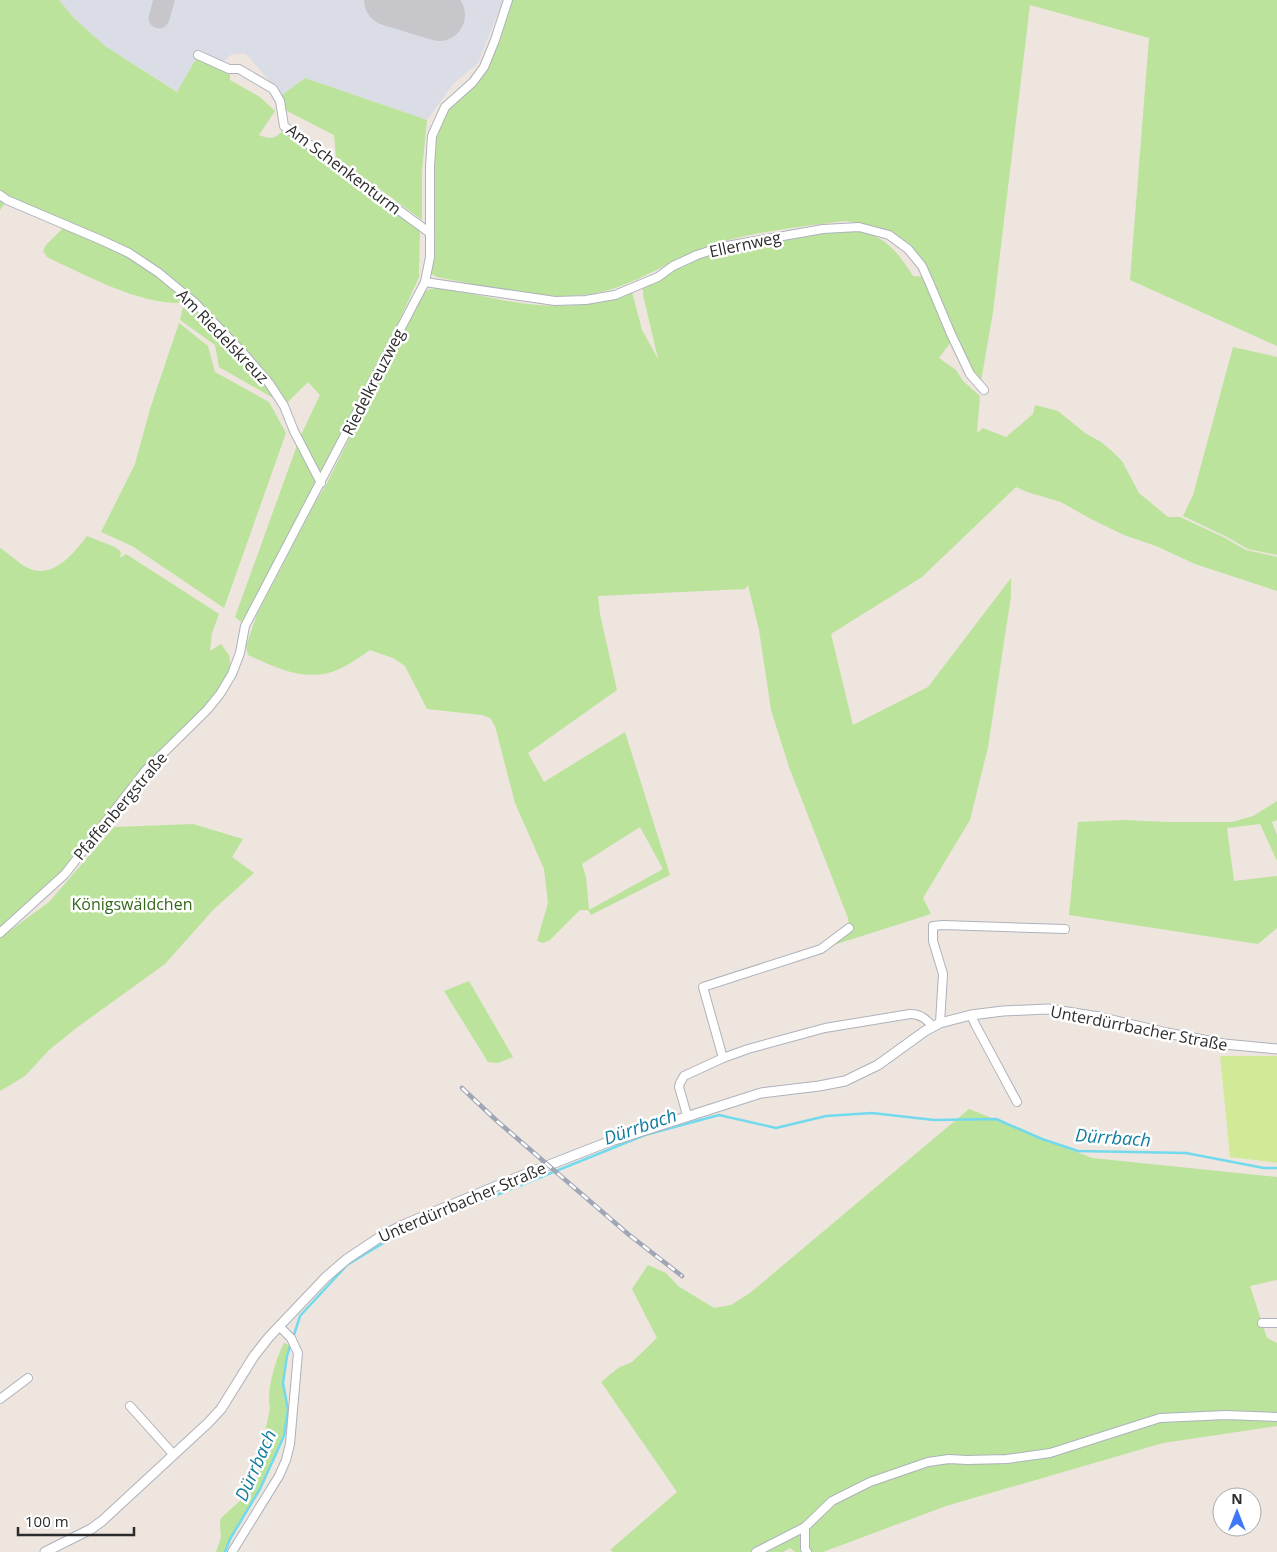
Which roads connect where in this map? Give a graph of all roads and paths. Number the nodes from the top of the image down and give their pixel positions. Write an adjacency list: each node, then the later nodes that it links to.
1 (508, 0): 4 (street)
2 (198, 55): 4 (street, Am Schenkenturm)
3 (0, 195): 7 (street, Am Riedelskreuz)
4 (430, 233): 5 (street, Riedelkreuzweg)
5 (425, 282): 6 (street, Ellernweg); 7 (street, Riedelkreuzweg)
6 (984, 390)
7 (321, 483): 10 (street, Pfaffenbergstraße)
8 (849, 928): 14 (street)
9 (1065, 928): 12 (street)
10 (0, 933)
11 (971, 1015): 12 (street, Unterdürrbacher Straße); 13 (street, Unterdürrbacher Straße); 15 (street)
12 (937, 1025): 14 (street); 16 (street, Unterdürrbacher Straße)
13 (1277, 1049)
14 (723, 1058): 16 (street)
15 (1017, 1102)
16 (687, 1115): 19 (street, Unterdürrbacher Straße)
17 (1262, 1322): 18 (street)
18 (1277, 1323)
19 (279, 1326): 24 (street, Unterdürrbacher Straße); 27 (street)
20 (28, 1378): 21 (street)
21 (0, 1399)
22 (130, 1406): 24 (street)
23 (1277, 1417): 25 (street)
24 (174, 1455): 26 (street, Unterdürrbacher Straße)
25 (805, 1527): 28 (street); 29 (street)
26 (45, 1552)
27 (232, 1552)
28 (756, 1552)
29 (807, 1552)

